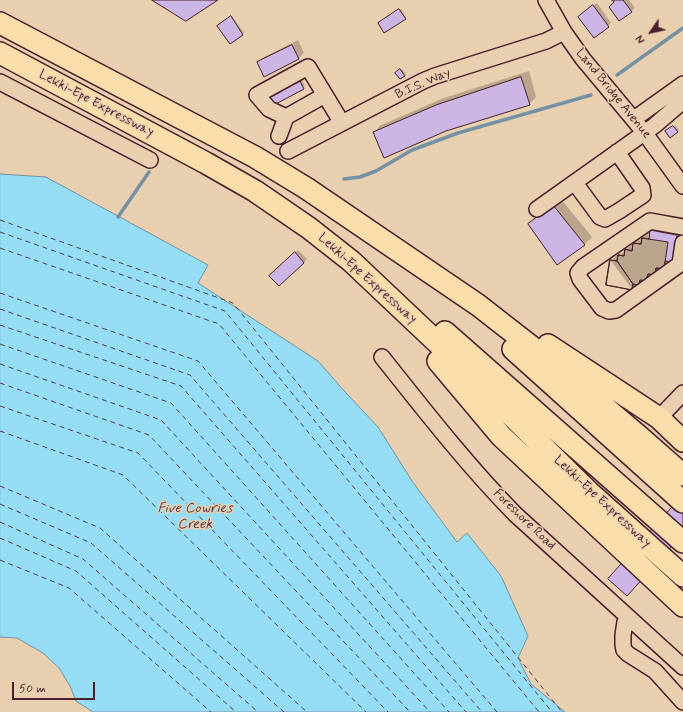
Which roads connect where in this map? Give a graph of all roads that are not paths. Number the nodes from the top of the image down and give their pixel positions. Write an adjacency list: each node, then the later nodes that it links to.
1 (546, 0): 3 (street, Land Bridge Avenue)
2 (0, 23): 22 (highway, Lekki-Epe Expressway)
3 (564, 32): 9 (street, Land Bridge Avenue); 10 (street, B.I.S. Way)
4 (0, 53): 21 (highway, Lekki-Epe Expressway)
5 (0, 82): 15 (street)
6 (682, 90): 9 (street); 11 (street)
7 (325, 95): 8 (street); 8 (street); 10 (street)
8 (286, 117): 12 (street)
9 (634, 119): 11 (street, Land Bridge Avenue)
10 (342, 123): 13 (street, B.I.S. Way)
11 (644, 132): 14 (street); 17 (street, Land Bridge Avenue)
12 (279, 136)
13 (288, 151)
14 (617, 152): 16 (street); 16 (street)
15 (150, 160)
16 (575, 183): 18 (street)
17 (683, 186)
18 (537, 210)
19 (683, 226): 20 (street)
20 (683, 243)
21 (351, 261): 26 (highway); 32 (highway, Lekki-Epe Expressway); 33 (highway)
22 (416, 262): 24 (highway); 27 (highway); 29 (highway, Lekki-Epe Expressway)
23 (382, 357): 34 (street, Foreshore Road)
24 (537, 371): 26 (highway); 30 (highway)
25 (683, 393): 27 (street)
26 (518, 397): 31 (highway)
27 (659, 418): 28 (highway)
28 (683, 441)
29 (683, 475)
30 (683, 502)
31 (683, 542)
32 (683, 576)
33 (683, 606)
34 (628, 617): 35 (street, Foreshore Road); 36 (street)
35 (683, 667)
36 (683, 702)

